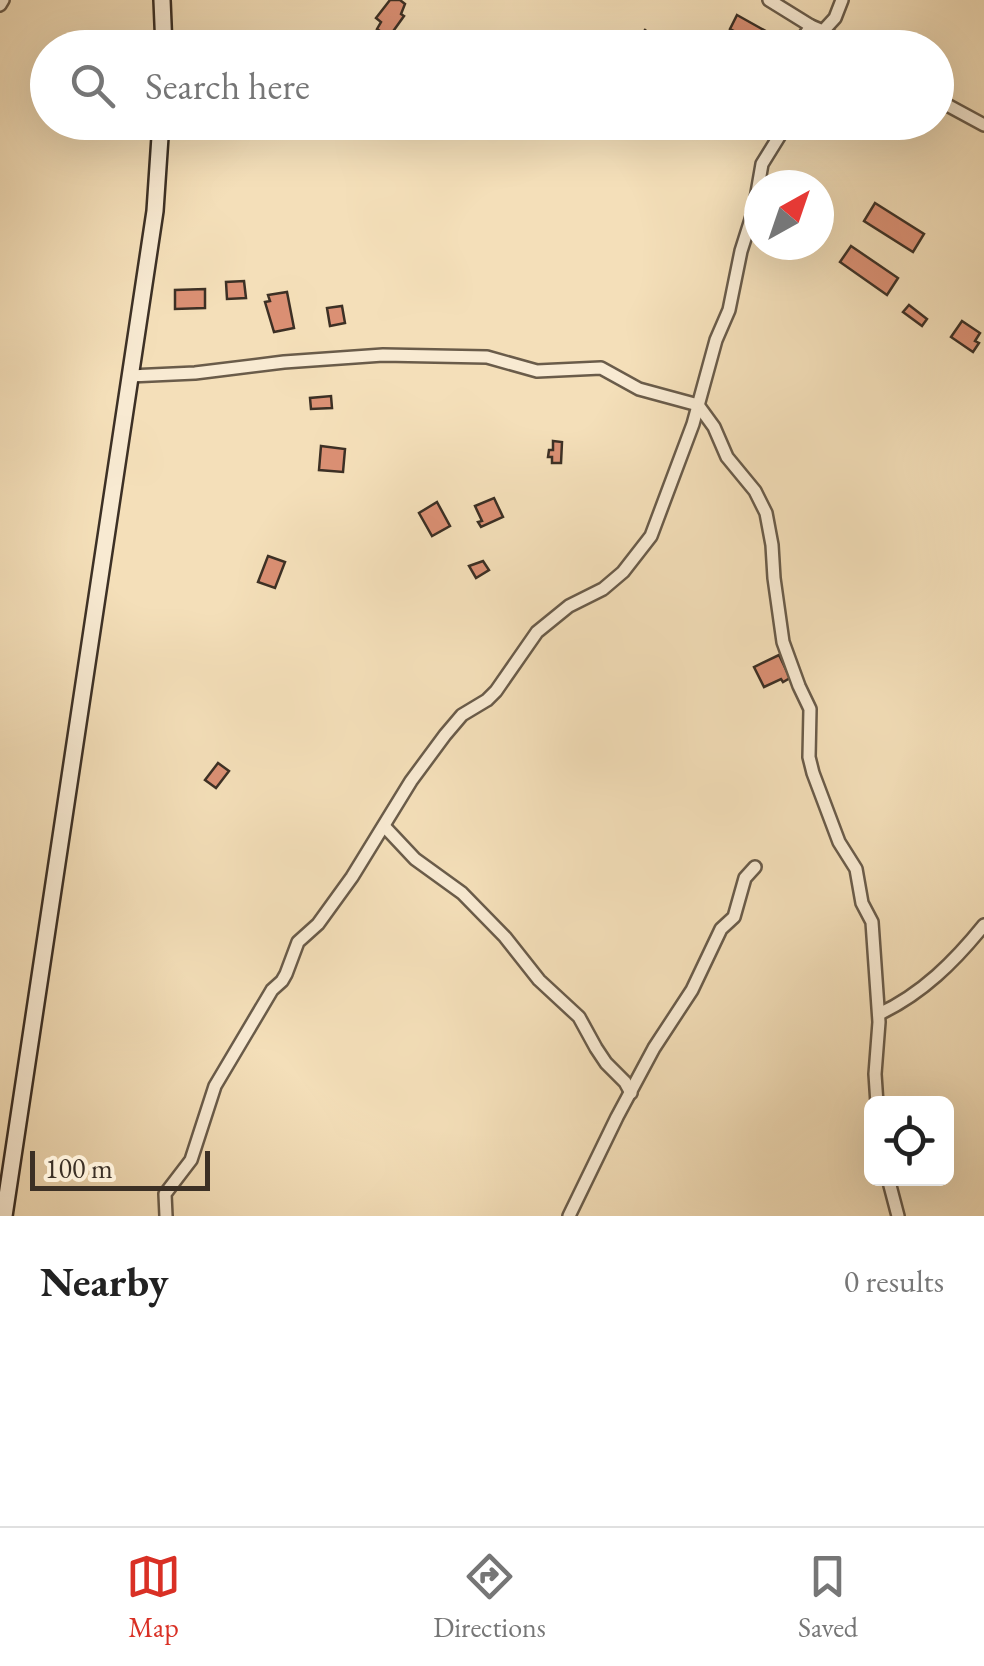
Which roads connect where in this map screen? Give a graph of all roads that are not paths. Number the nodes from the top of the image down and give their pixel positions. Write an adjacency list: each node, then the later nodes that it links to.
1 (162, 0): 5 (street)
2 (768, 0): 4 (street)
3 (842, 0): 4 (street)
4 (816, 28): 6 (street)
5 (163, 30)
6 (819, 30)
7 (954, 109): 8 (street)
8 (984, 125)
9 (160, 140): 11 (street)
10 (777, 140): 12 (street)
11 (130, 376): 12 (street); 20 (street)
12 (698, 405): 13 (street); 16 (street)
13 (384, 826): 17 (street); 21 (street)
14 (755, 867): 17 (street)
15 (984, 925): 16 (street)
16 (879, 1014): 18 (street)
17 (631, 1093): 22 (street)
18 (877, 1096)
19 (890, 1186): 23 (street)
20 (4, 1216)
21 (166, 1216)
22 (569, 1216)
23 (898, 1216)

